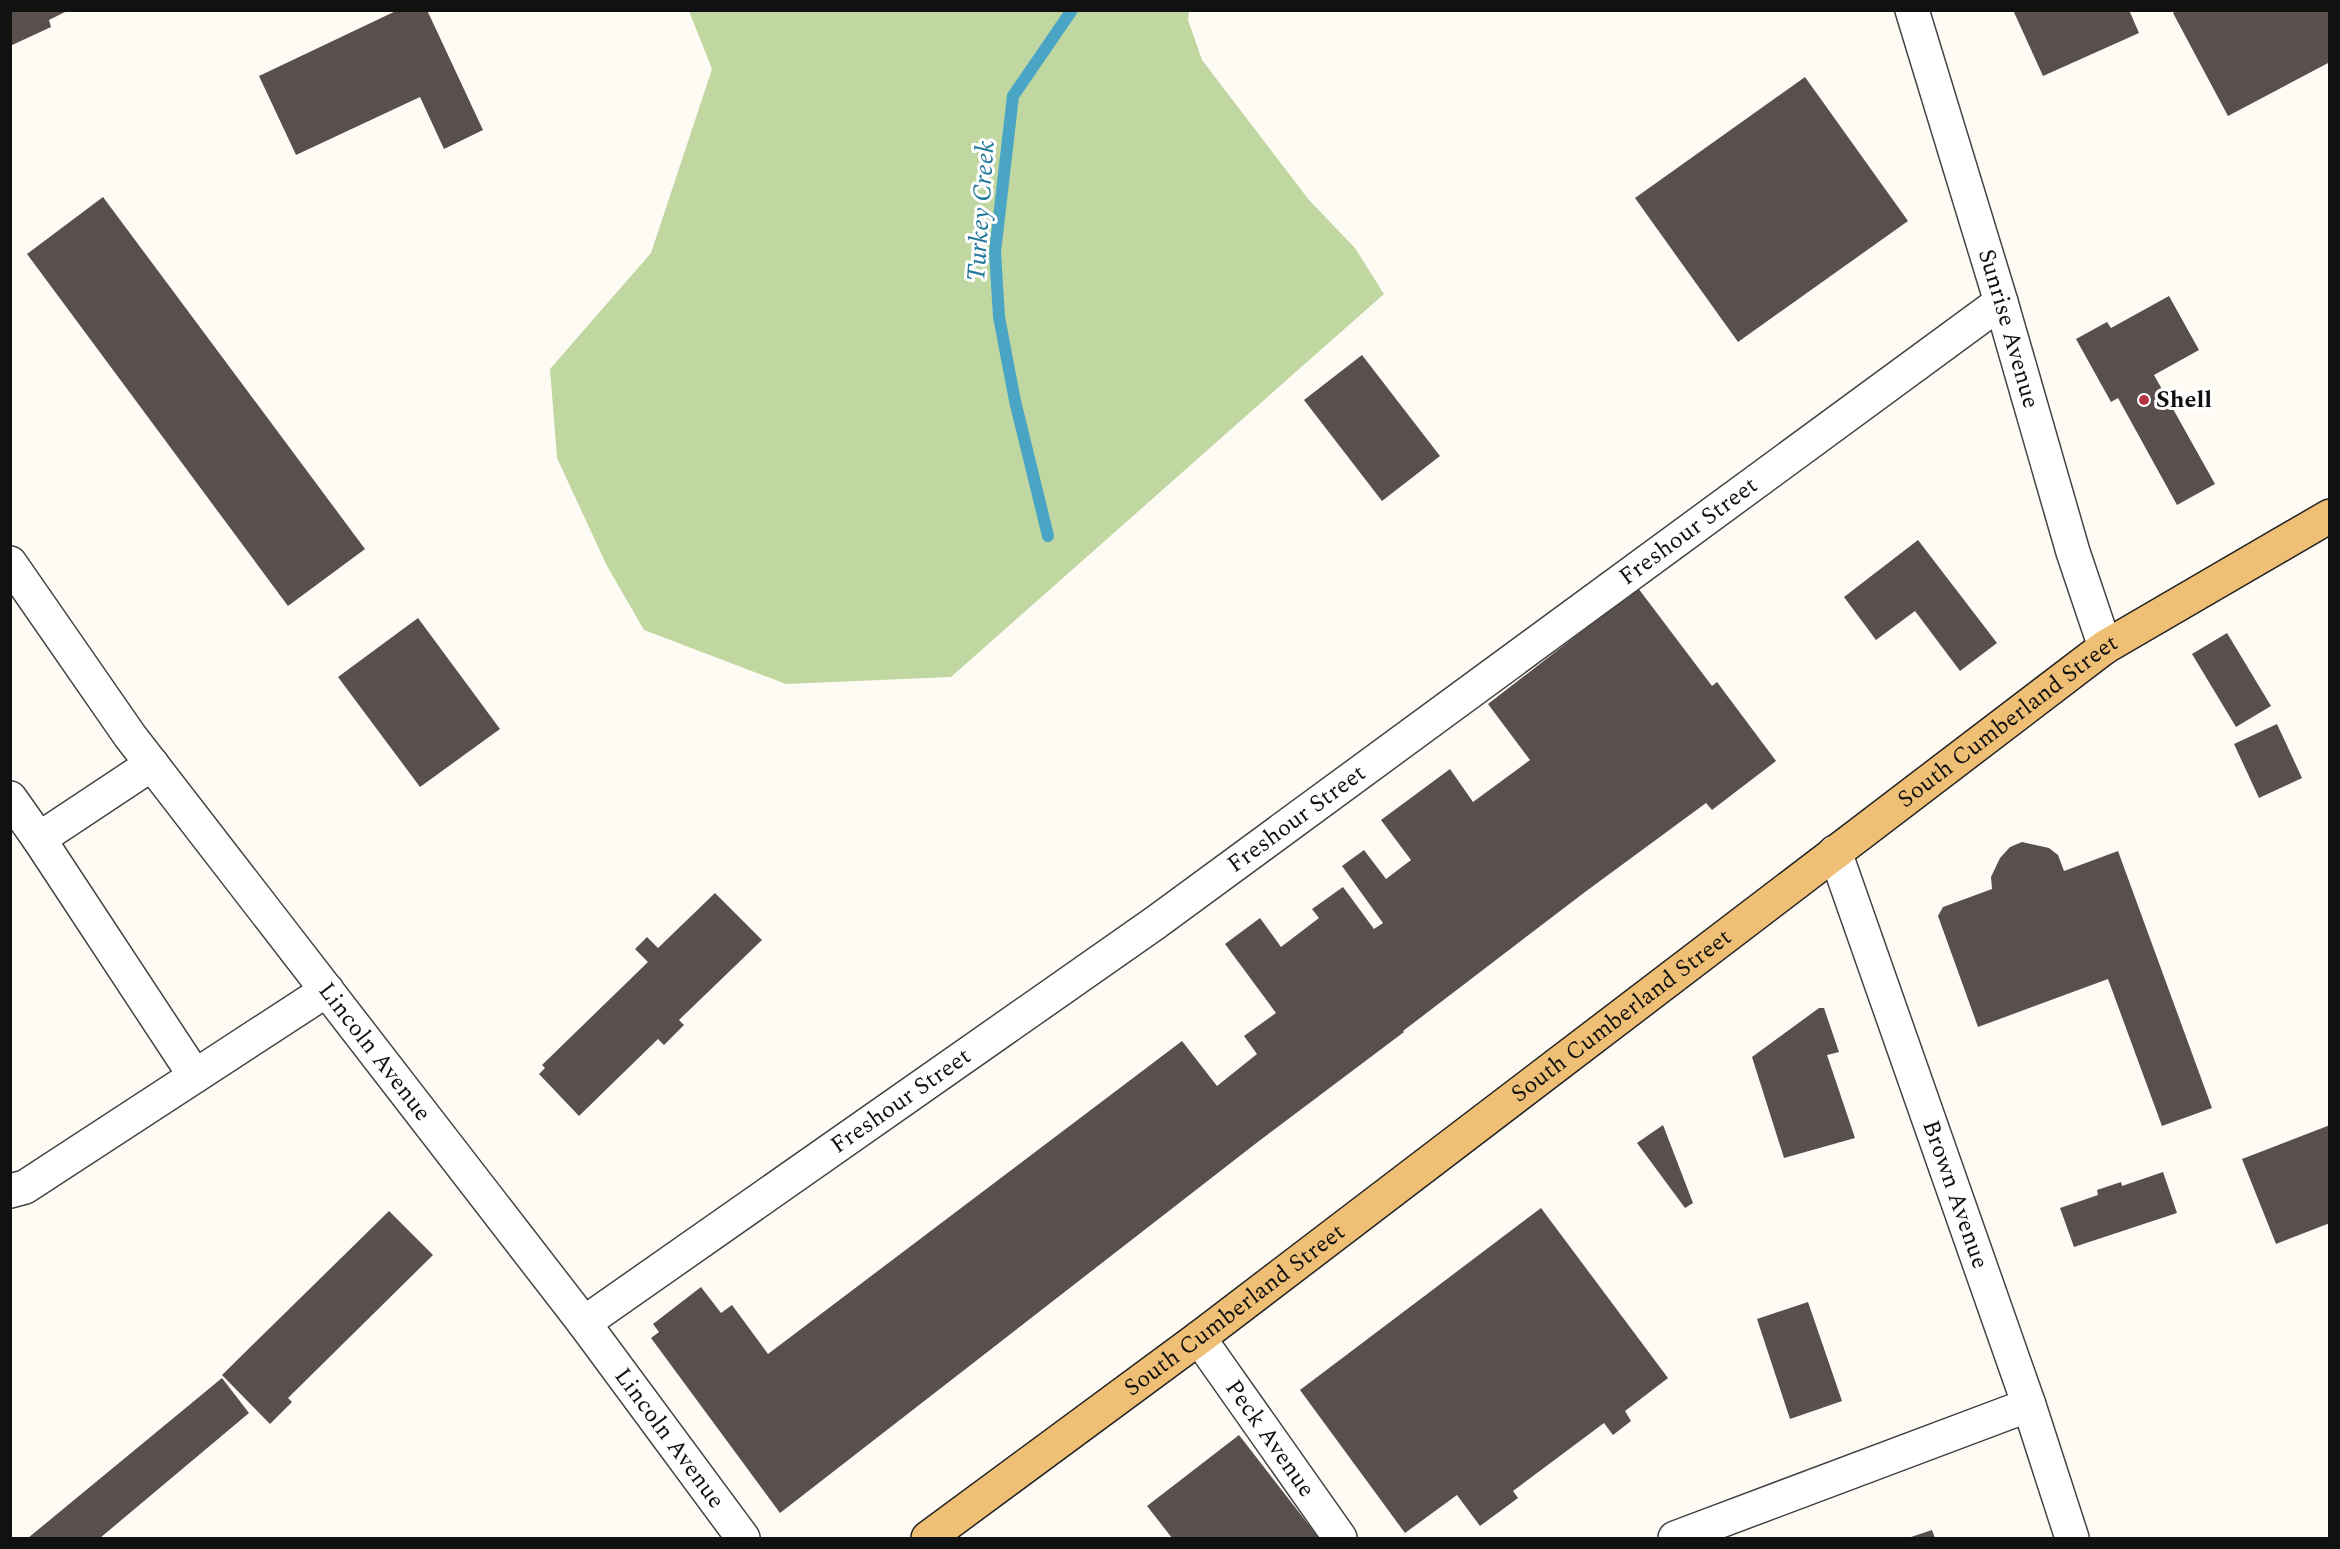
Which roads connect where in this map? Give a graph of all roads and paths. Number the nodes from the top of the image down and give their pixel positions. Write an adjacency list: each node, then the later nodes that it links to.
1 (1912, 10): 2 (street, Sunrise Avenue)
2 (2001, 302): 5 (street, Sunrise Avenue); 13 (street, Freshour Street)
3 (2330, 516): 5 (main road, South Cumberland Street)
4 (10, 563): 6 (street, Lincoln Avenue)
5 (2105, 647): 9 (main road, South Cumberland Street)
6 (152, 764): 8 (street); 10 (street, Lincoln Avenue)
7 (10, 798): 8 (street)
8 (39, 839): 11 (street)
9 (1835, 852): 14 (main road, South Cumberland Street); 15 (street, Brown Avenue)
10 (327, 990): 11 (street); 13 (street, Lincoln Avenue)
11 (195, 1076): 12 (street)
12 (10, 1191)
13 (584, 1323): 16 (street, Lincoln Avenue)
14 (1200, 1338): 17 (main road, South Cumberland Street); 18 (street, Peck Avenue)
15 (2029, 1405): 19 (street); 20 (street, Brown Avenue)
16 (743, 1539)
17 (928, 1539)
18 (1340, 1539)
19 (1675, 1539)
20 (2072, 1539)

